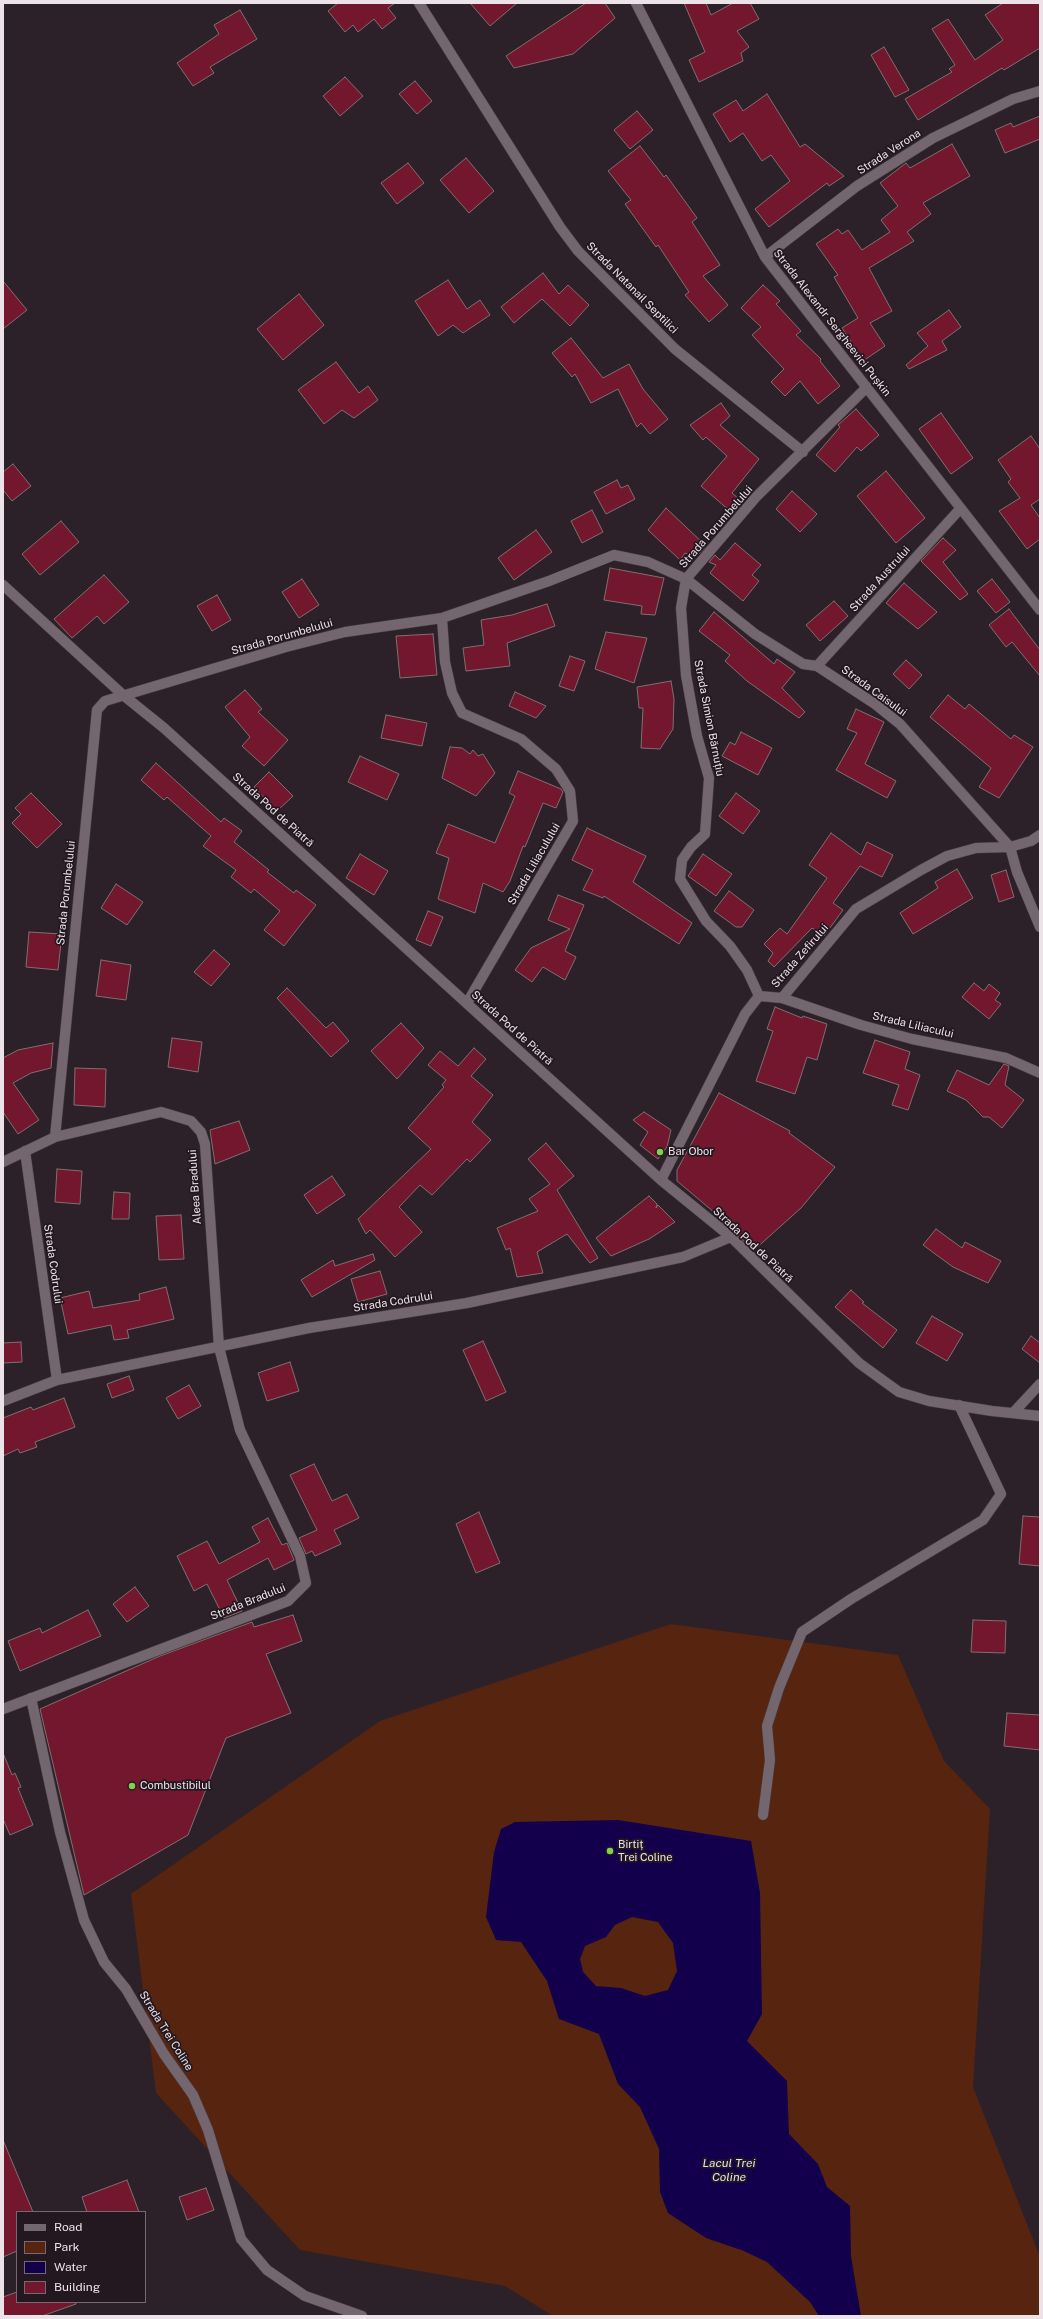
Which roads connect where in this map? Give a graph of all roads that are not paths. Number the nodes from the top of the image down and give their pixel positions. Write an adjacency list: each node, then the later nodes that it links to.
1 (419, 3): 6 (street, Strada Natanail Septilici)
2 (636, 3): 4 (street, Strada Alexandr Sergheevici Pușkin)
3 (1040, 91): 4 (street, Strada Verona)
4 (765, 257): 5 (street, Strada Alexandr Sergheevici Pușkin)
5 (867, 387): 6 (street, Strada Porumbelului); 7 (street, Strada Alexandr Sergheevici Pușkin)
6 (803, 452): 8 (street, Strada Porumbelului)
7 (960, 509): 10 (street, Strada Alexandr Sergheevici Pușkin); 12 (street, Strada Austrului)
8 (686, 580): 11 (street, Strada Porumbelului); 12 (street, Strada Caisului); 17 (street, Strada Simion Bărnuțiu)
9 (3, 585): 13 (street, Strada Pod de Piatră)
10 (1040, 610)
11 (442, 618): 13 (street, Strada Porumbelului); 19 (street, Strada Liliaculului)
12 (817, 666): 15 (street, Strada Caisului)
13 (123, 695): 19 (street, Strada Pod de Piatră); 21 (street, Strada Porumbelului)
14 (1040, 835): 15 (street, Strada Zefirului)
15 (1010, 848): 16 (street, Strada Caisului); 18 (street, Strada Zefirului)
16 (1040, 927)
17 (759, 996): 18 (street, Strada Zefirului); 24 (street)
18 (782, 998): 20 (street, Strada Liliacului)
19 (467, 1003): 24 (street, Strada Pod de Piatră)
20 (1040, 1073)
21 (55, 1137): 22 (street); 26 (street, Aleea Bradului)
22 (25, 1151): 23 (street); 27 (street, Strada Codrului)
23 (3, 1162)
24 (661, 1180): 25 (street, Strada Pod de Piatră)
25 (731, 1237): 26 (street, Strada Codrului); 30 (street, Strada Pod de Piatră)
26 (219, 1347): 27 (street, Strada Codrului); 33 (street, Strada Bradului)
27 (57, 1380): 29 (street, Strada Codrului)
28 (1040, 1384): 31 (street)
29 (3, 1401)
30 (959, 1406): 31 (street, Strada Pod de Piatră); 35 (street)
31 (1013, 1413): 32 (street, Strada Pod de Piatră)
32 (1040, 1416)
33 (31, 1698): 34 (street, Strada Bradului); 36 (street, Strada Trei Coline)
34 (3, 1709)
35 (763, 1815)
36 (362, 2316)

